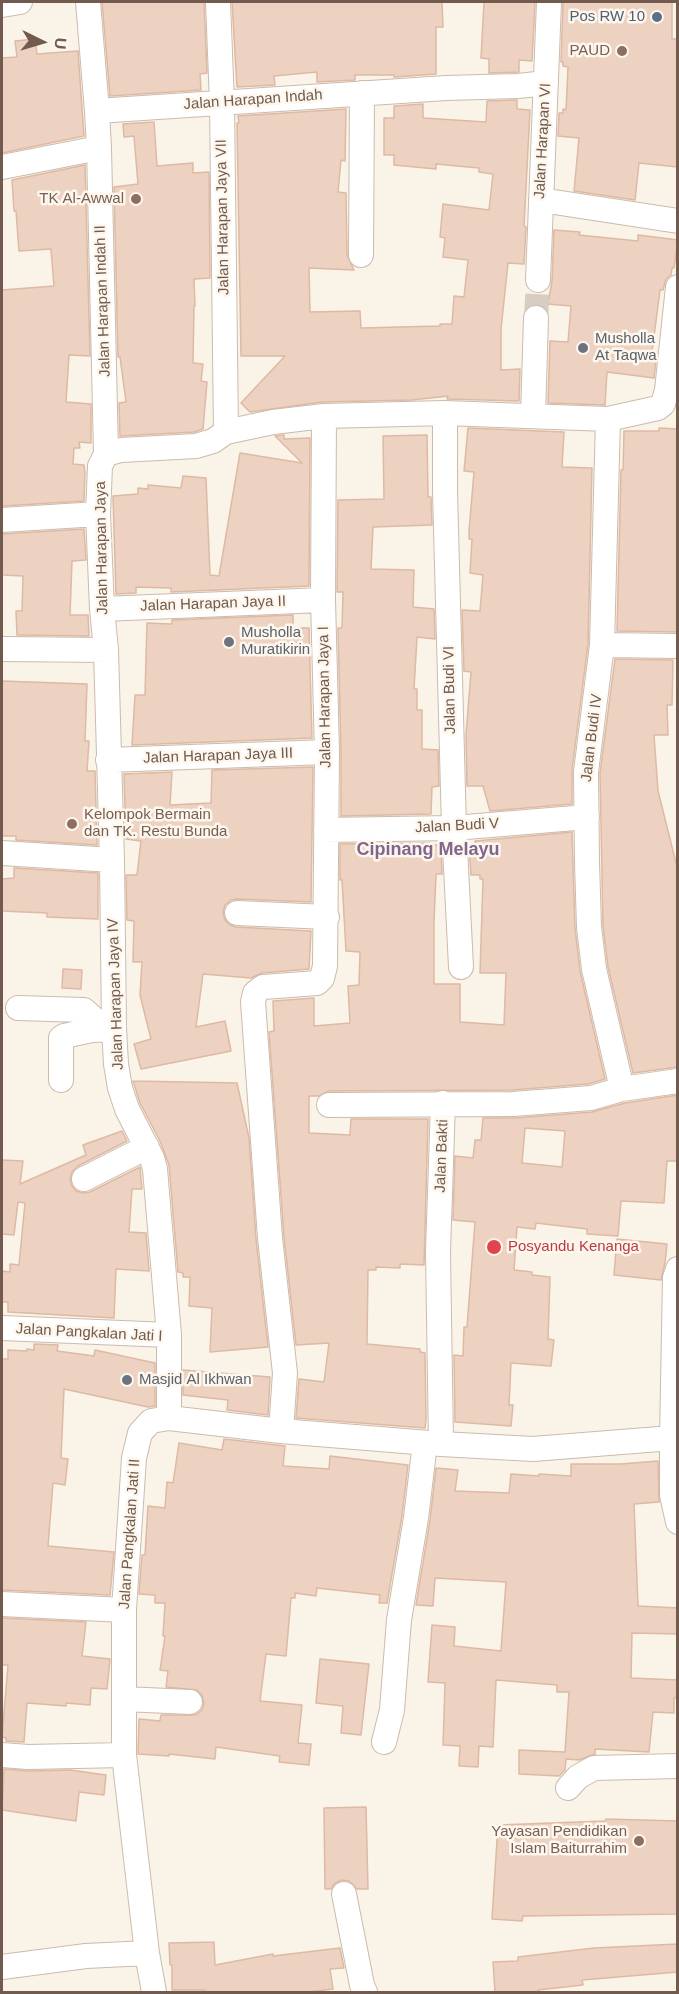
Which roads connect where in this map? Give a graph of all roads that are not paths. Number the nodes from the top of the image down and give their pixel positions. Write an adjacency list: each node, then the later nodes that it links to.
1 (20, 2): 5 (street)
2 (88, 2): 9 (street)
3 (218, 2): 8 (street, Jalan Harapan Jaya VII)
4 (549, 2): 6 (street, Jalan Harapan VI)
5 (2, 5)
6 (546, 83): 7 (street, Jalan Harapan Indah); 12 (street, Jalan Harapan VI)
7 (362, 93): 8 (street, Jalan Harapan Indah); 14 (street)
8 (222, 103): 9 (street, Jalan Harapan Indah); 22 (street, Jalan Harapan Jaya VII)
9 (97, 111): 10 (street)
10 (99, 148): 11 (street); 23 (street, Jalan Harapan Indah II)
11 (2, 167)
12 (541, 200): 13 (street); 15 (street, Jalan Harapan VI)
13 (678, 221)
14 (361, 255)
15 (538, 280)
16 (678, 286): 21 (street)
17 (536, 318): 20 (street)
18 (446, 413): 19 (street); 20 (street); 35 (street, Jalan Budi VI)
19 (324, 416): 22 (street); 26 (street, Jalan Harapan Jaya I)
20 (533, 416): 21 (street)
21 (608, 419): 28 (street, Jalan Budi IV)
22 (226, 432): 23 (street)
23 (106, 454): 24 (street, Jalan Harapan Jaya)
24 (98, 514): 25 (street); 27 (street, Jalan Harapan Jaya)
25 (2, 520)
26 (323, 600): 27 (street, Jalan Harapan Jaya II); 32 (street, Jalan Harapan Jaya I)
27 (102, 609): 31 (street, Jalan Harapan Jaya)
28 (602, 645): 29 (street); 34 (street, Jalan Budi IV)
29 (678, 646)
30 (2, 649): 31 (street)
31 (106, 650): 33 (street, Jalan Harapan Jaya)
32 (327, 752): 33 (street, Jalan Harapan Jaya III); 36 (street, Jalan Harapan Jaya I)
33 (108, 760): 38 (street, Jalan Harapan Jaya)
34 (586, 817): 35 (street, Jalan Budi V); 46 (street, Jalan Budi IV)
35 (454, 828): 36 (street, Jalan Budi V); 41 (street, Jalan Budi VI)
36 (326, 830): 40 (street, Jalan Harapan Jaya I)
37 (2, 853): 38 (street)
38 (112, 860): 43 (street, Jalan Harapan Jaya IV)
39 (237, 914): 40 (street)
40 (327, 917): 55 (street, Jalan Harapan Jaya I)
41 (461, 967)
42 (18, 1008): 43 (street)
43 (103, 1029): 44 (street); 49 (street, Jalan Harapan Jaya IV)
44 (61, 1080)
45 (678, 1081): 46 (street, Jalan Bakti)
46 (622, 1089): 47 (street, Jalan Bakti)
47 (443, 1103): 48 (street); 57 (street, Jalan Bakti)
48 (329, 1105)
49 (147, 1147): 50 (street); 53 (street, Jalan Harapan Jaya IV)
50 (84, 1179)
51 (678, 1269): 56 (street)
52 (2, 1328): 53 (street, Jalan Pangkalan Jati I)
53 (169, 1335): 54 (street, Jalan Pangkalan Jati I)
54 (169, 1418): 55 (street); 60 (street, Jalan Pangkalan Jati II)
55 (281, 1431): 57 (street)
56 (672, 1438): 57 (street); 58 (street)
57 (433, 1444): 63 (street, Jalan Bakti)
58 (678, 1522)
59 (2, 1604): 60 (street)
60 (124, 1610): 61 (street, Jalan Pangkalan Jati II)
61 (124, 1699): 62 (street); 65 (street, Jalan Pangkalan Jati II)
62 (190, 1702)
63 (384, 1742)
64 (2, 1755): 65 (street)
65 (124, 1755): 69 (street, Jalan Pangkalan Jati II)
66 (678, 1766): 67 (street)
67 (568, 1788)
68 (344, 1894): 72 (street)
69 (147, 1953): 70 (street); 71 (street, Jalan Pangkalan Jati II)
70 (2, 1966)
71 (154, 1992)
72 (365, 1992)

